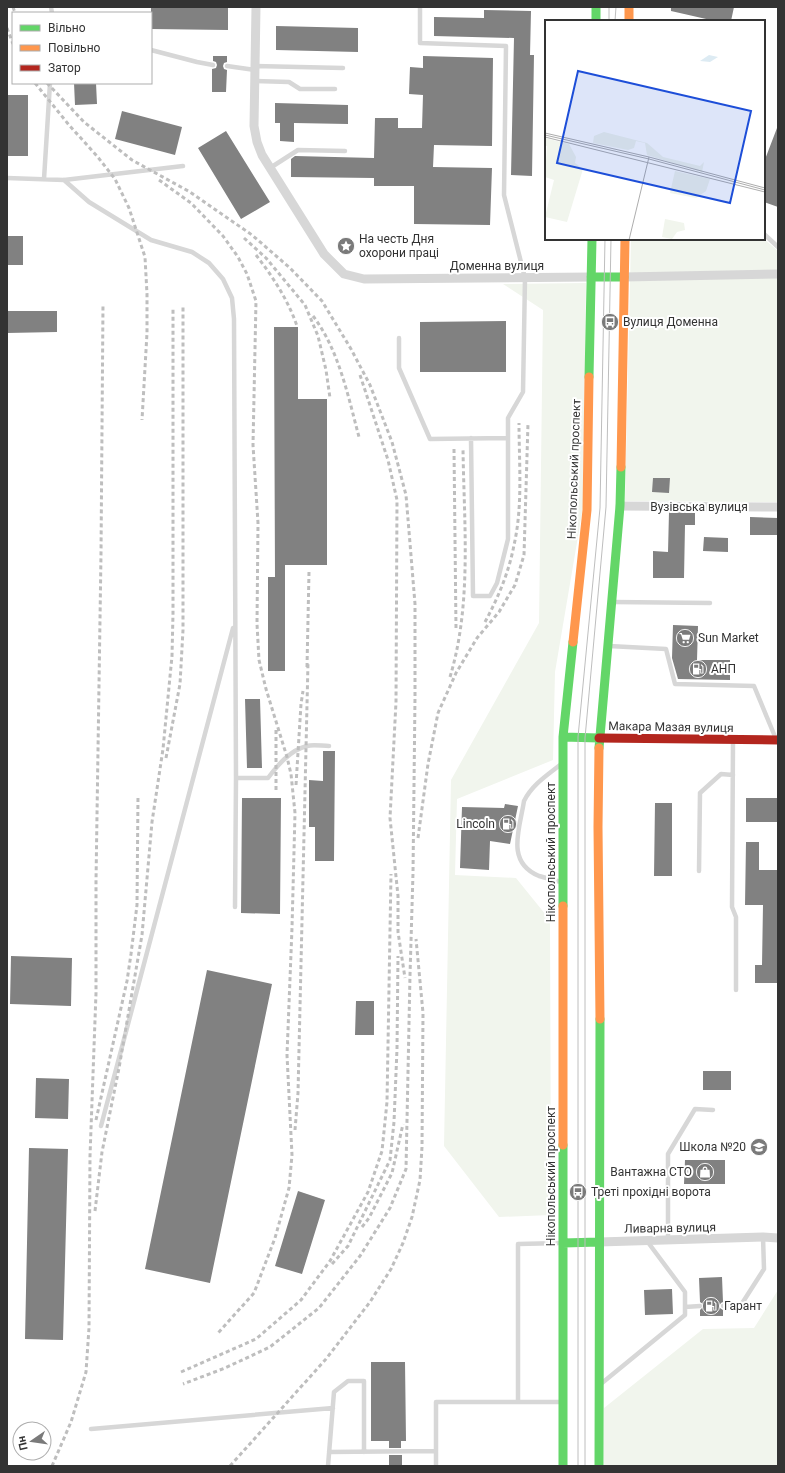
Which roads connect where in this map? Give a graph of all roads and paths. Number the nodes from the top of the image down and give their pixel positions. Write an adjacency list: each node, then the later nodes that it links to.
1 (256, 7): 10 (street, Доменна вулиця)
2 (420, 7): 28 (lane)
3 (596, 7): 5 (main road)
4 (629, 7): 6 (main road)
5 (596, 20)
6 (629, 20)
7 (152, 50): 8 (lane)
8 (212, 64)
9 (227, 66): 10 (lane)
10 (255, 68): 11 (lane); 12 (street, Доменна вулиця)
11 (343, 68)
12 (255, 81): 14 (lane); 17 (street, Доменна вулиця)
13 (50, 84): 19 (lane)
14 (335, 89)
15 (346, 151): 17 (lane)
16 (183, 166): 20 (lane)
17 (270, 168): 28 (street, Доменна вулиця)
18 (7, 178): 19 (lane)
19 (44, 179): 20 (lane)
20 (64, 180): 36 (lane)
21 (765, 235): 24 (lane)
22 (592, 240): 26 (main road, Нікопольський проспект)
23 (624, 240): 27 (main road)
24 (778, 247)
25 (778, 274): 27 (street, Доменна вулиця)
26 (591, 277): 27 (main road, Доменна вулиця); 28 (street, Доменна вулиця); 38 (main road, Нікопольський проспект)
27 (624, 277): 32 (main road)
28 (525, 278): 31 (lane)
29 (399, 338): 30 (lane)
30 (471, 438): 31 (lane); 31 (lane)
31 (508, 438)
32 (620, 506): 33 (street, Вузівська вулиця); 34 (main road)
33 (778, 507)
34 (611, 602): 35 (lane); 37 (main road)
35 (710, 603)
36 (236, 621): 45 (lane); 51 (lane)
37 (607, 646): 39 (main road); 41 (lane)
38 (563, 737): 39 (main road, Макара Мазая вулиця); 43 (main road, Нікопольський проспект)
39 (599, 738): 40 (main road, Макара Мазая вулиця); 56 (main road)
40 (733, 740): 41 (main road, Макара Мазая вулиця); 44 (lane)
41 (777, 740)
42 (329, 746): 45 (lane)
43 (563, 763): 47 (main road, Нікопольський проспект); 47 (lane)
44 (733, 774): 46 (lane); 49 (lane)
45 (236, 778): 48 (lane)
46 (699, 871)
47 (562, 882): 57 (main road, Нікопольський проспект)
48 (235, 906)
49 (736, 990)
50 (713, 1110): 55 (lane)
51 (101, 1126)
52 (763, 1237): 53 (street, Ливарна вулиця); 55 (street, Ливарна вулиця); 59 (lane)
53 (778, 1238)
54 (646, 1240): 55 (street, Ливарна вулиця); 56 (street, Ливарна вулиця); 60 (lane)
55 (668, 1240)
56 (599, 1242): 57 (main road, Ливарна вулиця); 61 (main road)
57 (563, 1243): 62 (lane); 63 (main road, Нікопольський проспект)
58 (700, 1306): 60 (lane)
59 (723, 1306)
60 (685, 1307): 61 (lane)
61 (599, 1386): 72 (main road)
62 (518, 1402): 63 (lane); 68 (lane)
63 (563, 1402): 71 (main road, Нікопольський проспект)
64 (332, 1408): 65 (lane); 66 (lane); 67 (lane)
65 (91, 1429)
66 (329, 1452): 67 (lane); 69 (lane)
67 (364, 1452): 68 (lane)
68 (436, 1452): 70 (lane)
69 (328, 1466)
70 (436, 1466)
71 (563, 1466)
72 (599, 1466)

